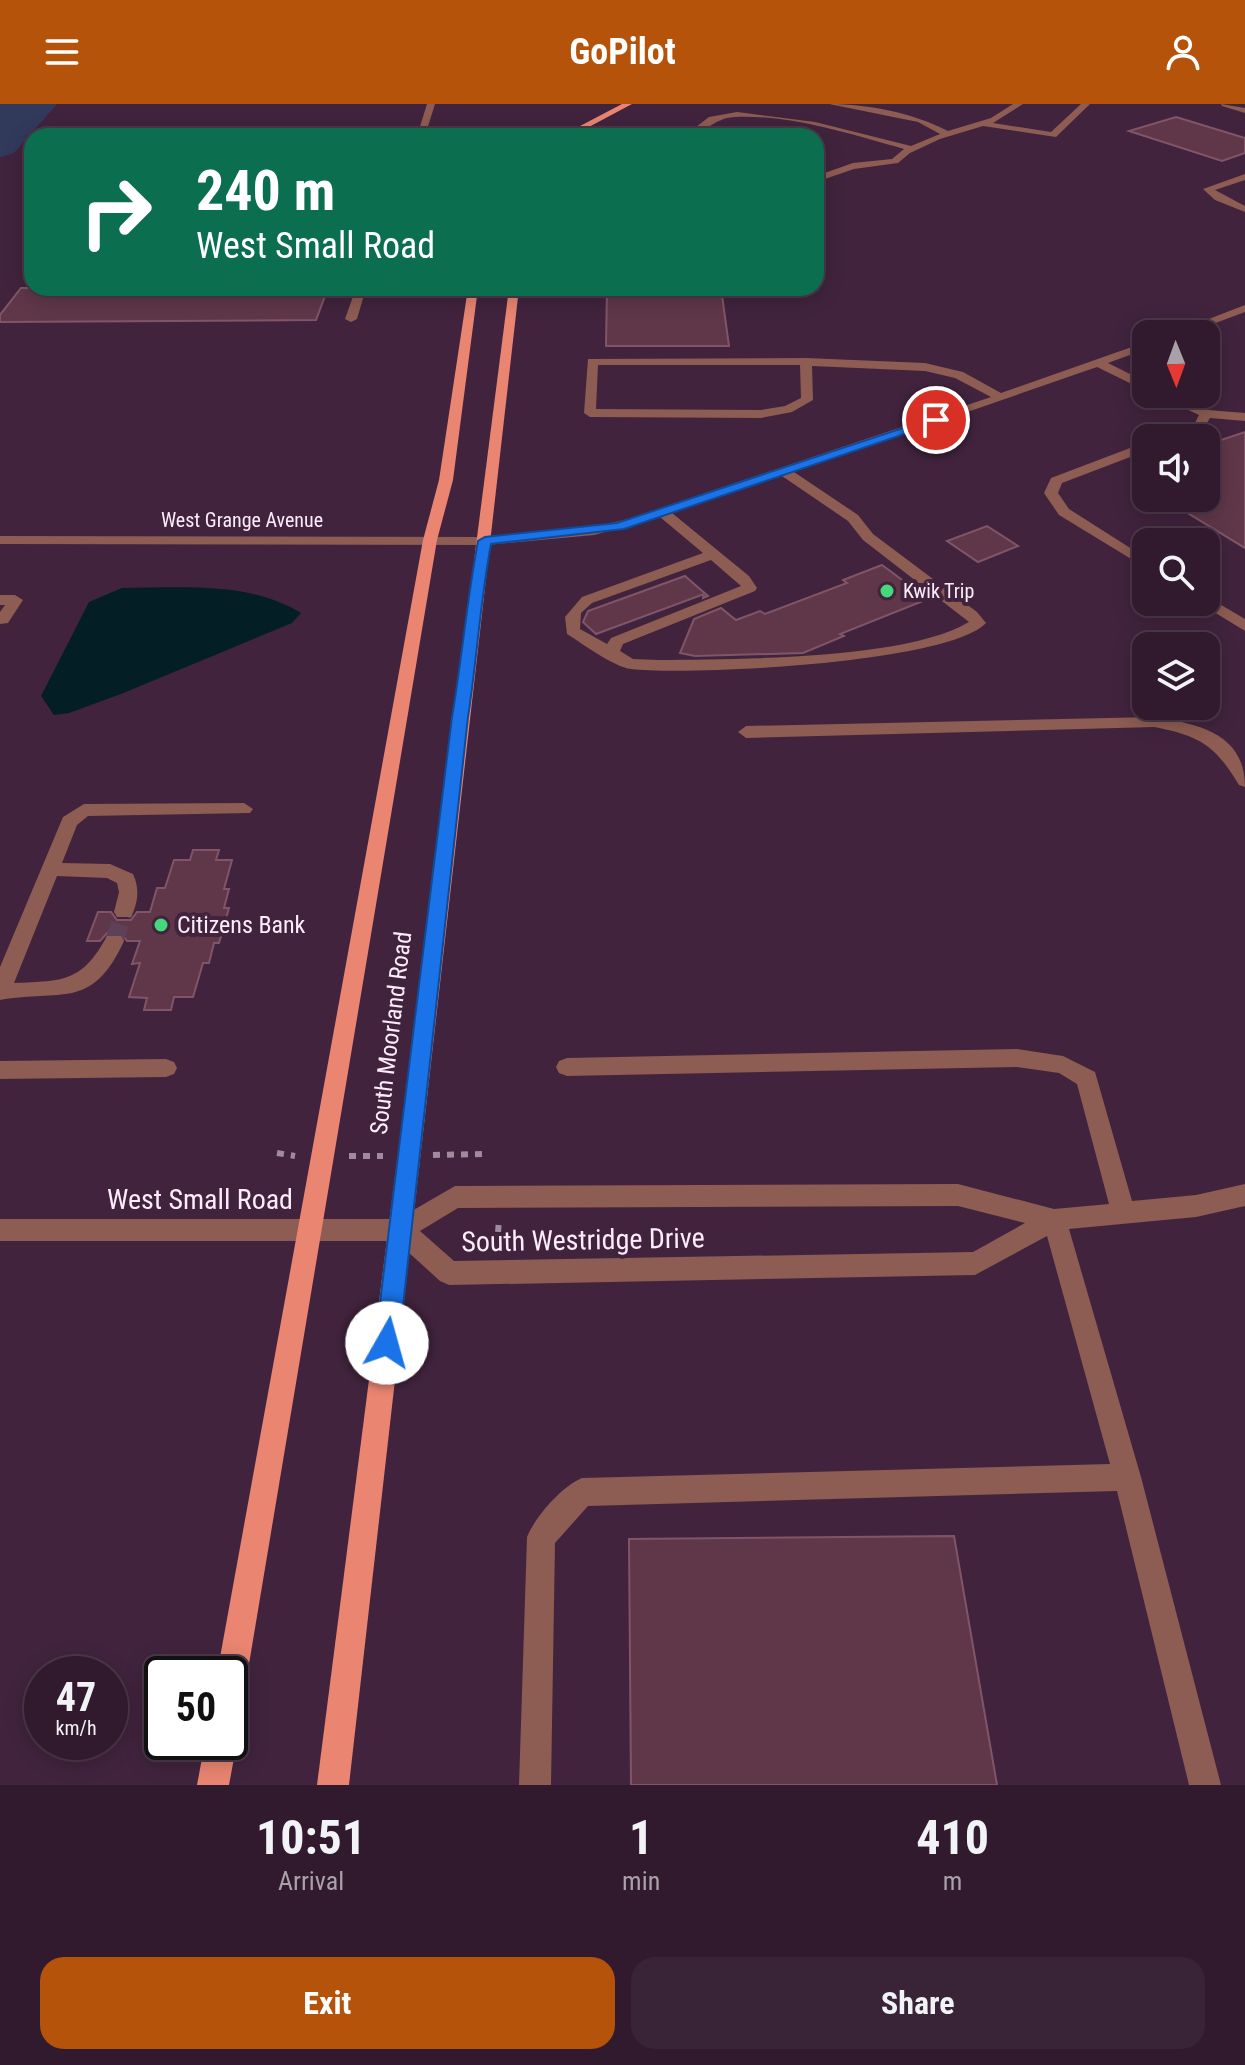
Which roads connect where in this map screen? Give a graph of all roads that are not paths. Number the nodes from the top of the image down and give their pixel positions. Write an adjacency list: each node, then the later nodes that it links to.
1 (431, 104): 11 (street)
2 (630, 104): 12 (main road); 13 (main road)
3 (833, 104): 9 (street)
4 (1019, 104): 10 (street)
5 (1086, 104): 10 (street)
6 (1225, 104): 8 (street)
7 (909, 110): 9 (street)
8 (1245, 111)
9 (899, 116): 17 (street)
10 (985, 124): 17 (street)
11 (424, 128)
12 (581, 128)
13 (595, 128)
14 (699, 128): 15 (street)
15 (820, 128)
16 (824, 129): 18 (street)
17 (942, 136): 18 (street)
18 (912, 149): 19 (street)
19 (824, 176)
20 (1245, 177): 21 (street)
21 (1245, 209)
22 (358, 296): 26 (street)
23 (472, 296): 41 (main road, South Moorland Road)
24 (513, 296): 42 (main road, South Moorland Road)
25 (1245, 308): 27 (street)
26 (351, 319)
27 (1213, 320)
28 (1132, 350): 30 (street)
29 (806, 362): 29 (street); 32 (street)
30 (1099, 363): 31 (street); 32 (street)
31 (1132, 380)
32 (1001, 398): 38 (street)
33 (1192, 408): 34 (street)
34 (1206, 414): 35 (street); 36 (street)
35 (1245, 417)
36 (1201, 424)
37 (1132, 451): 44 (street)
38 (783, 471): 39 (street); 49 (street)
39 (662, 512): 42 (street); 43 (street)
40 (0, 540): 41 (street, West Grange Avenue)
41 (430, 540): 42 (street, West Grange Avenue); 63 (main road, South Moorland Road)
42 (485, 541): 65 (main road, South Moorland Road)
43 (713, 554): 49 (street); 49 (street)
44 (1132, 555)
45 (0, 600): 47 (street)
46 (1220, 610): 48 (street)
47 (3, 620)
48 (1245, 626)
49 (611, 653)
50 (746, 732): 51 (street)
51 (1245, 781)
52 (244, 809): 53 (street)
53 (50, 869): 54 (street); 56 (street)
54 (124, 912)
55 (114, 941): 56 (street)
56 (0, 992)
57 (567, 1067): 61 (street)
58 (166, 1068): 59 (street)
59 (0, 1070)
60 (1245, 1195): 61 (street, South Westridge Drive)
61 (1123, 1213): 62 (street, South Westridge Drive)
62 (1054, 1220): 65 (street, South Westridge Drive); 65 (street, South Westridge Drive); 66 (street)
63 (310, 1228): 64 (street, West Small Road); 65 (street, West Small Road); 67 (main road, South Moorland Road)
64 (0, 1230)
65 (401, 1230): 70 (main road, South Moorland Road)
66 (1127, 1477): 71 (street); 72 (street)
67 (236, 1656)
68 (218, 1760): 69 (main road)
69 (213, 1785)
70 (333, 1785)
71 (535, 1785)
72 (1205, 1785)

